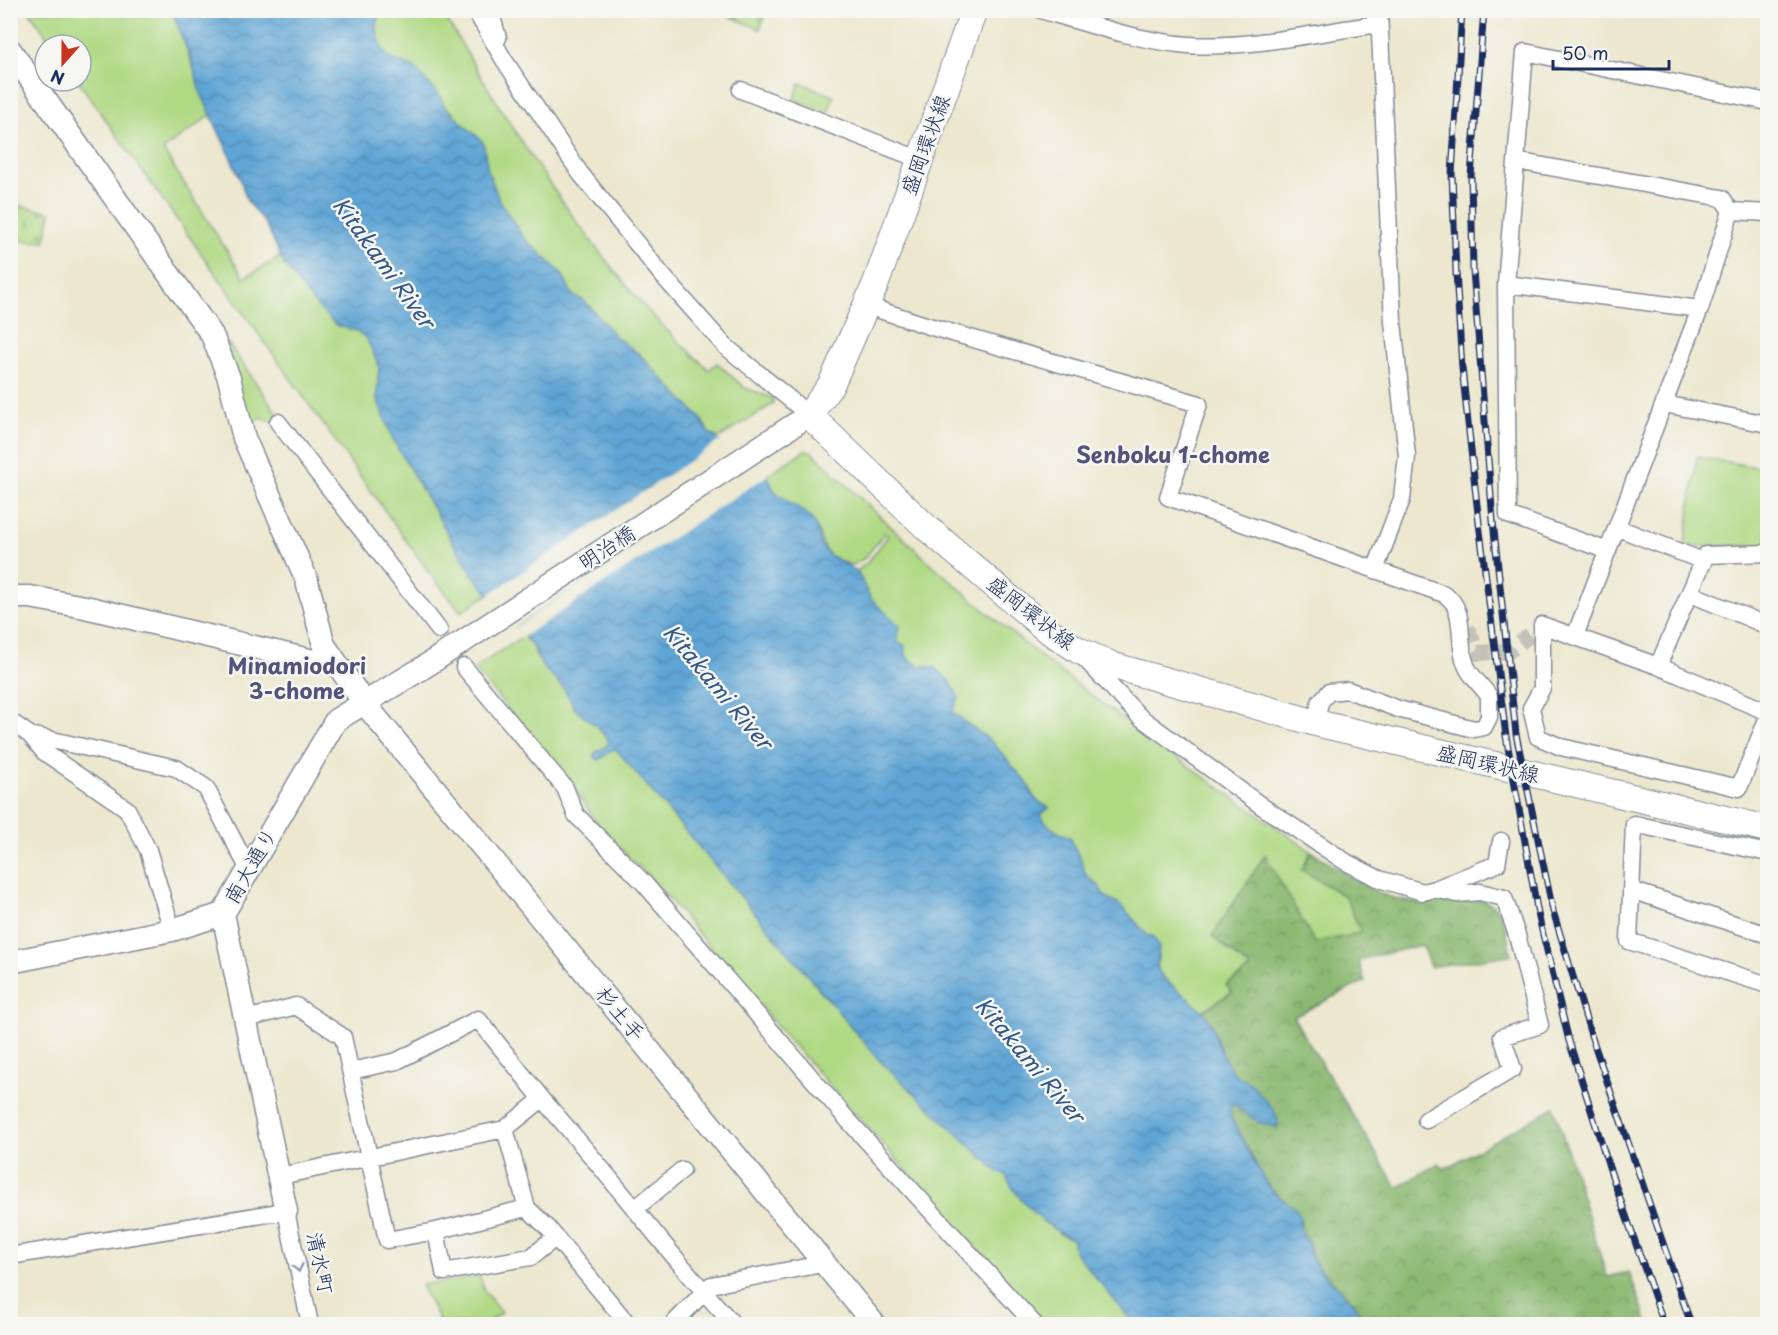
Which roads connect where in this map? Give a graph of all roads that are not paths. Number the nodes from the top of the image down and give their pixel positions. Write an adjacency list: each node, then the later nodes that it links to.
1 (475, 10): 7 (street)
2 (490, 10): 7 (street)
3 (974, 10): 10 (main road, 盛岡環状線)
4 (1052, 12): 5 (street)
5 (1379, 17): 25 (street)
6 (10, 50): 31 (street, 杉土手)
7 (500, 52): 18 (street)
8 (741, 90): 10 (street)
9 (1767, 102): 11 (street)
10 (921, 160): 15 (main road, 盛岡環状線)
11 (1516, 161): 12 (street); 14 (street)
12 (1731, 211): 13 (street); 16 (street)
13 (1767, 213)
14 (1506, 284): 16 (street); 22 (street)
15 (864, 305): 18 (main road, 盛岡環状線); 25 (street)
16 (1700, 309): 17 (street)
17 (1664, 404): 20 (street); 21 (street)
18 (800, 421): 34 (main road, 盛岡環状線); 39 (street, 明治橋)
19 (278, 422): 32 (street)
20 (1767, 424)
21 (1618, 528): 22 (street); 24 (street)
22 (1608, 551): 33 (street)
23 (1767, 553): 24 (street)
24 (1702, 561): 26 (street)
25 (1375, 570): 28 (street)
26 (1691, 594): 29 (street); 36 (street)
27 (10, 597): 35 (street)
28 (1458, 611): 30 (street); 43 (street)
29 (1767, 626)
30 (1467, 628)
31 (320, 630): 35 (street); 38 (street, 杉土手)
32 (439, 630)
33 (1575, 636): 36 (street); 41 (street)
34 (1078, 650): 43 (main road, 盛岡環状線); 49 (street)
35 (309, 660): 38 (street)
36 (1658, 666): 40 (street)
37 (464, 667): 77 (street)
38 (348, 679): 39 (street, 杉土手)
39 (365, 704): 48 (street, 南大通り); 70 (street, 杉土手)
40 (1767, 711)
41 (1767, 717)
42 (10, 722): 44 (street)
43 (1316, 723): 45 (main road, 盛岡環状線)
44 (30, 735): 48 (street); 52 (street)
45 (1767, 829)
46 (1502, 842): 49 (street)
47 (1767, 853): 50 (street)
48 (249, 870): 51 (street, 南大通り)
49 (1436, 889): 59 (street)
50 (1631, 890): 53 (street); 55 (street)
51 (223, 914): 52 (street, 南大通り); 56 (street)
52 (172, 930): 54 (street, 南大通り)
53 (1767, 935)
54 (10, 962)
55 (1767, 985)
56 (246, 1019): 57 (street); 63 (street)
57 (351, 1071): 58 (street); 61 (street)
58 (542, 1099): 60 (street); 65 (street)
59 (1426, 1120)
60 (505, 1129): 61 (street); 64 (street)
61 (370, 1157): 63 (street); 67 (street)
62 (682, 1170): 65 (street)
63 (280, 1176): 66 (street)
64 (527, 1208): 67 (street); 68 (street)
65 (636, 1208): 71 (street)
66 (286, 1211): 69 (street); 72 (street, 清水町, one-way to 72)
67 (436, 1231): 68 (street)
68 (555, 1238): 73 (street)
69 (10, 1256)
70 (822, 1264): 71 (street); 76 (street, 杉土手)
71 (703, 1292): 74 (street); 75 (street)
72 (309, 1324)
73 (628, 1324)
74 (673, 1324)
75 (733, 1324)
76 (874, 1324)
77 (1034, 1324)

